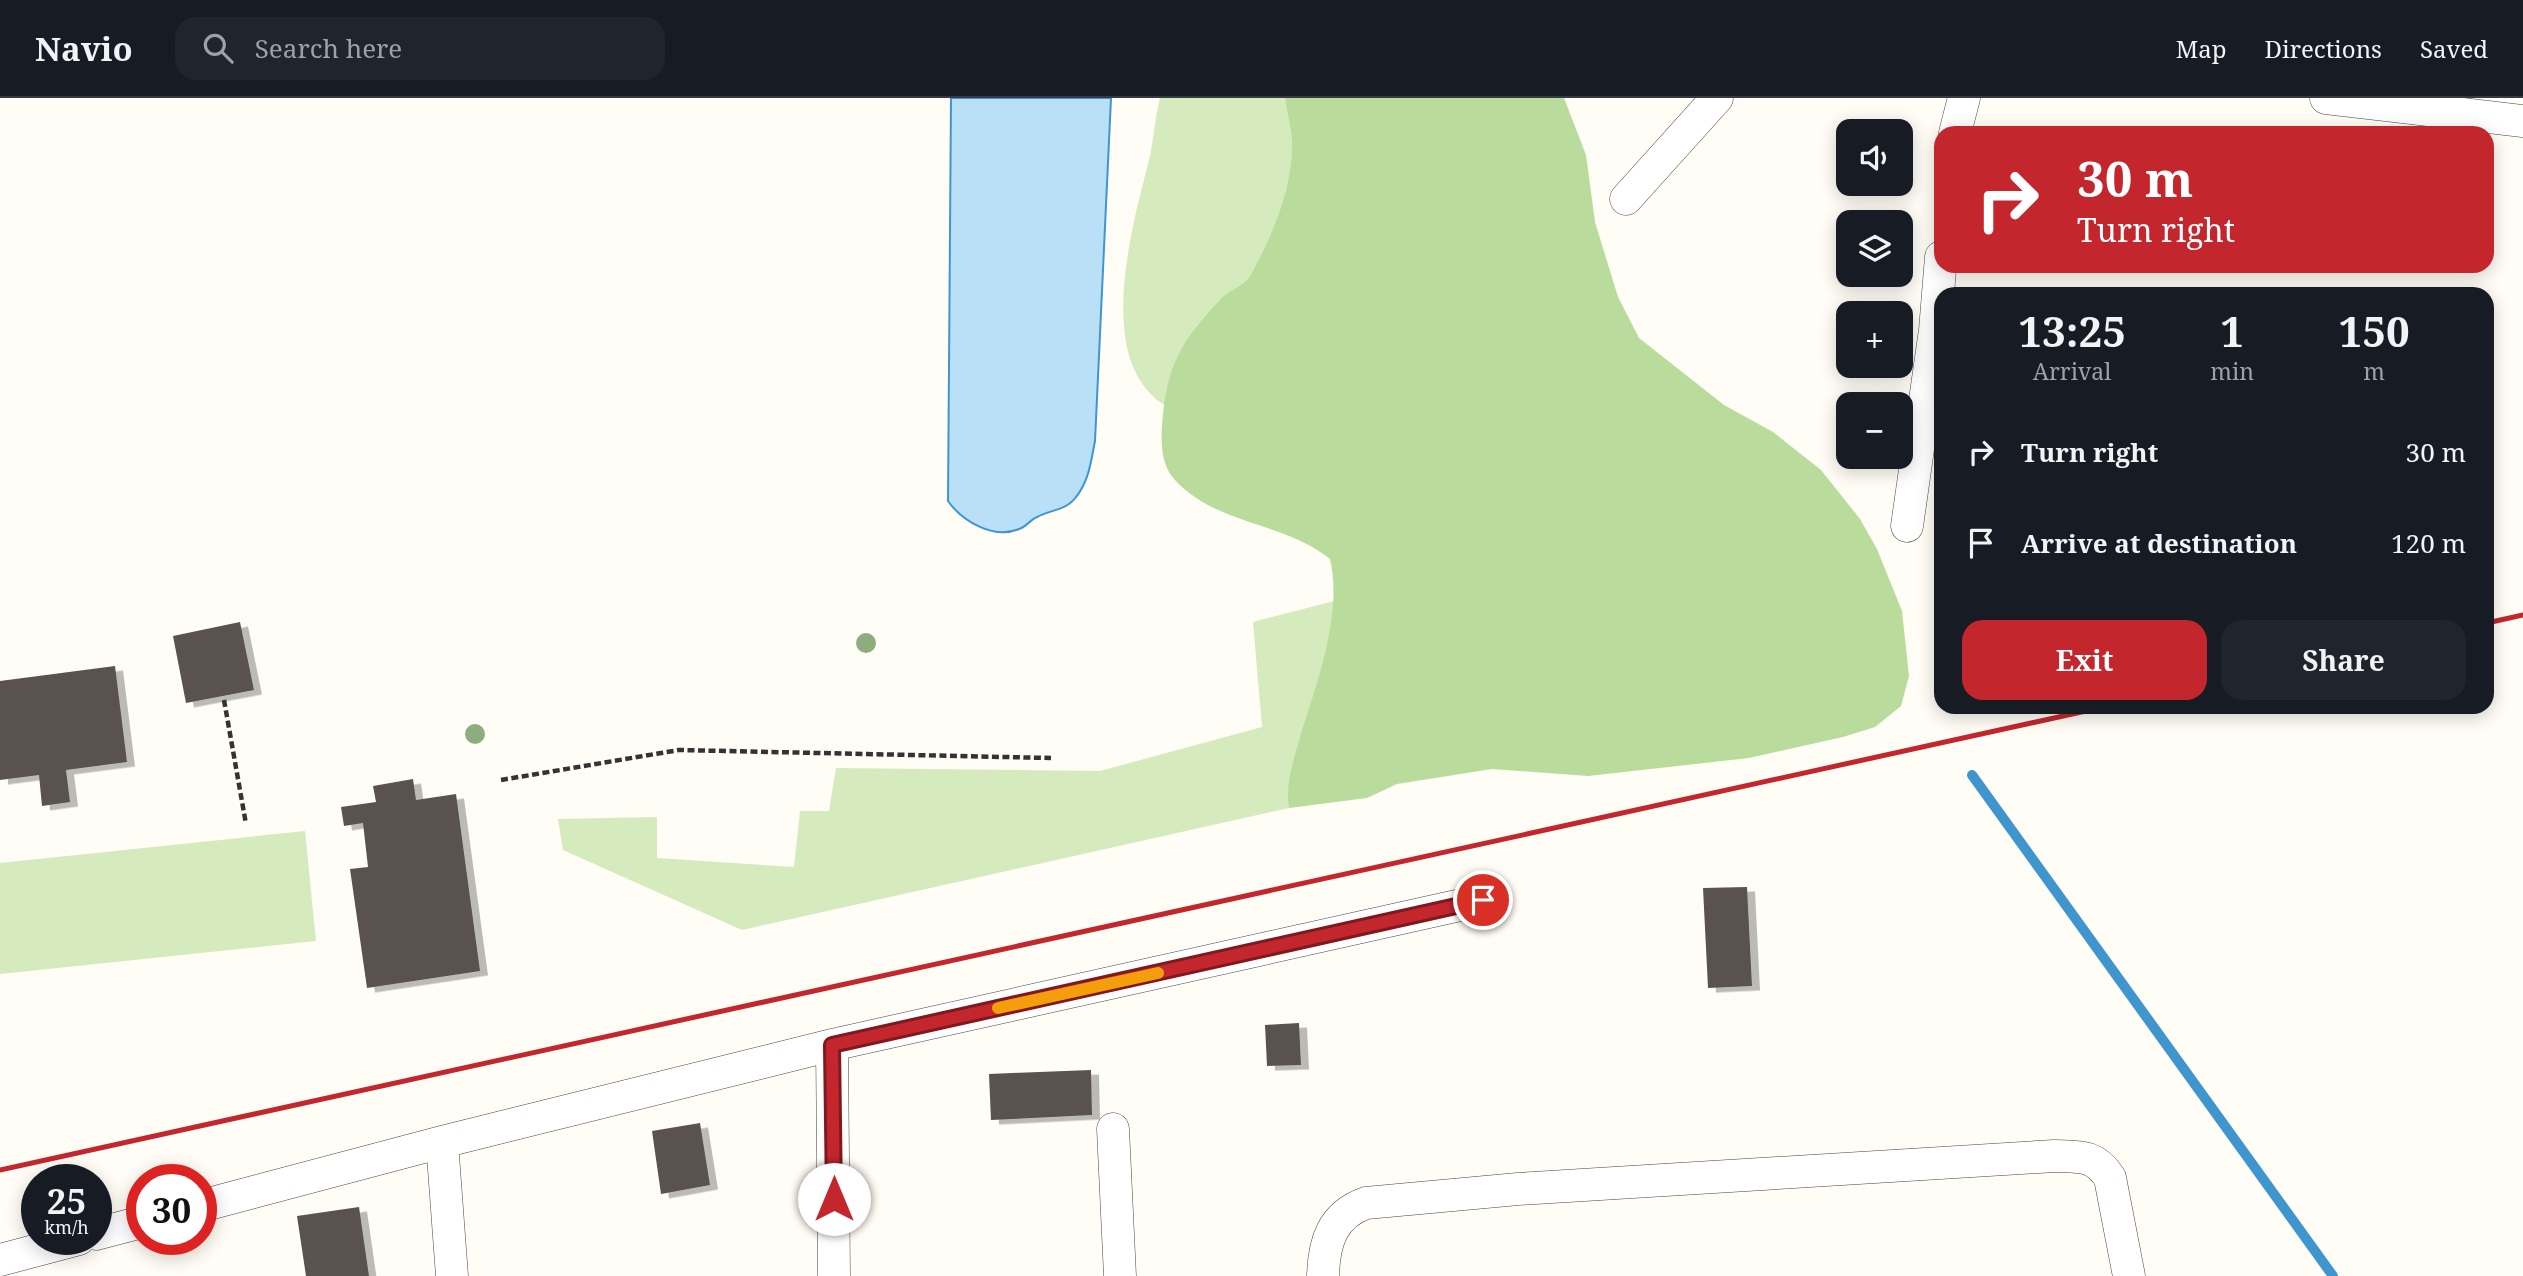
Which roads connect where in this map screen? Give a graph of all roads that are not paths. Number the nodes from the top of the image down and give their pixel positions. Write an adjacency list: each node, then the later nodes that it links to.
1 (1717, 98): 6 (street)
2 (1964, 98): 5 (street)
3 (2326, 98): 4 (street)
4 (2523, 121)
5 (1957, 126)
6 (1626, 199)
7 (1934, 337): 8 (street)
8 (1907, 526)
9 (1483, 900): 10 (street)
10 (832, 1045): 12 (street); 17 (street)
11 (1113, 1129): 18 (street)
12 (442, 1142): 13 (street); 16 (street)
13 (217, 1202)
14 (21, 1254): 15 (street)
15 (0, 1260)
16 (452, 1276)
17 (834, 1276)
18 (1120, 1276)
19 (1323, 1276): 20 (street)
20 (2129, 1276)

